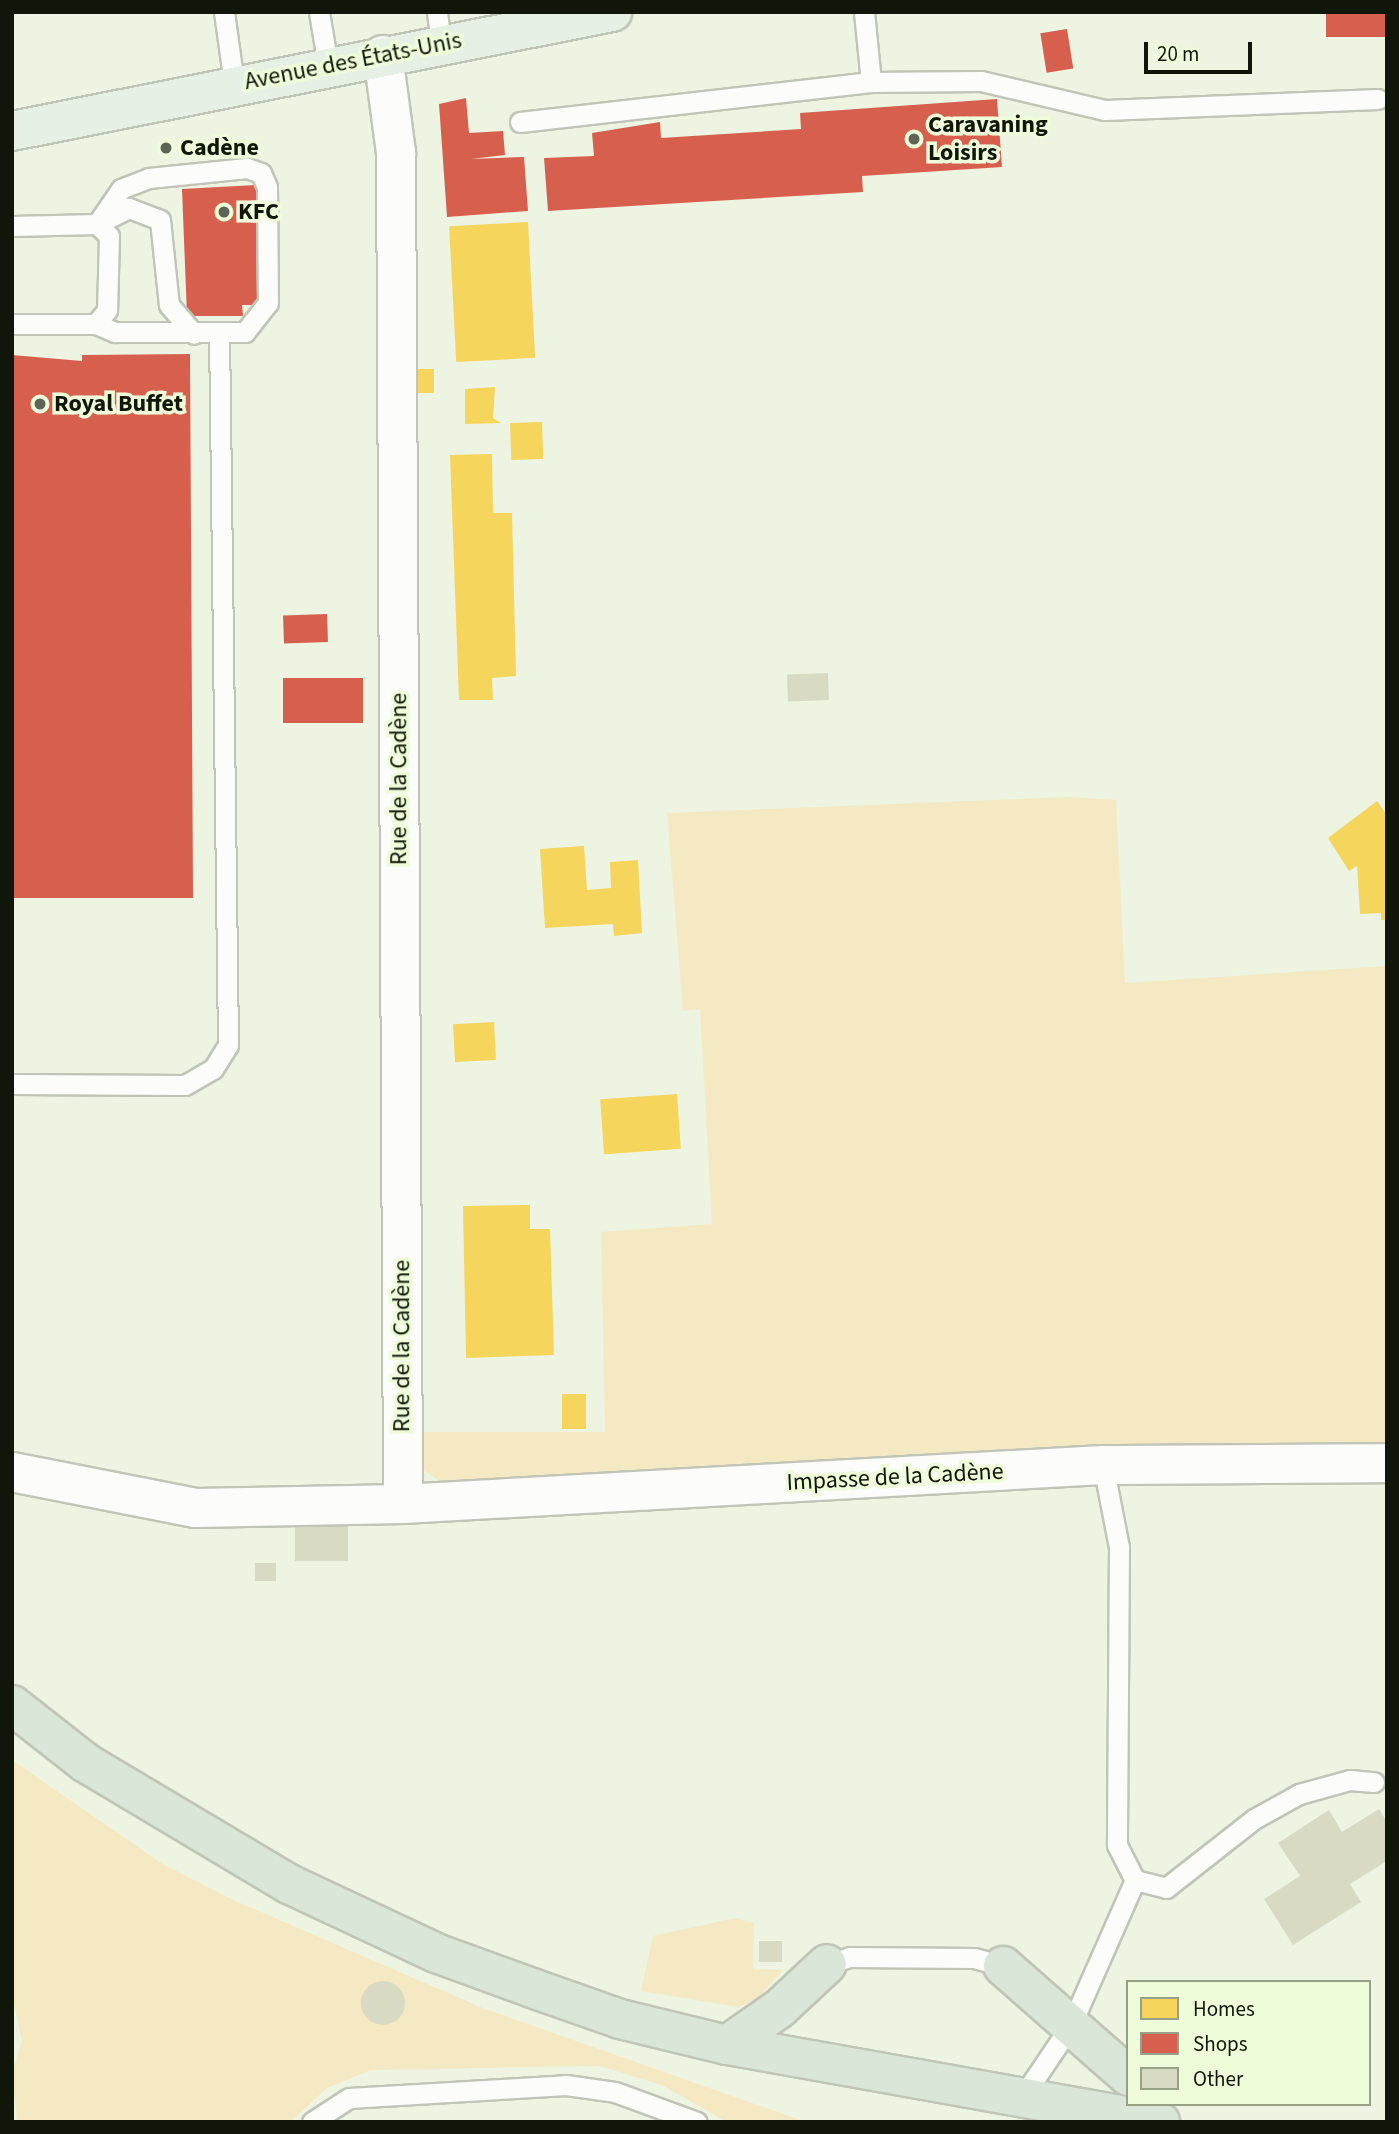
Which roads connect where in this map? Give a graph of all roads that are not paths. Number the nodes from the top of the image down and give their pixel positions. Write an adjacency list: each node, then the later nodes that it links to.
1 (224, 12): 10 (lane)
2 (319, 12): 8 (lane)
3 (612, 12): 5 (main road, Avenue des États-Unis)
4 (864, 12): 9 (lane)
5 (539, 19): 6 (main road, Avenue des États-Unis)
6 (439, 28): 7 (main road, Avenue des États-Unis)
7 (383, 55): 8 (main road, Avenue des États-Unis); 26 (street, Rue de la Cadène)
8 (328, 66): 10 (main road, Avenue des États-Unis)
9 (871, 82): 11 (lane); 14 (lane)
10 (234, 84): 12 (main road, Avenue des États-Unis)
11 (1378, 99)
12 (94, 111): 13 (main road, Avenue des États-Unis); 15 (main road, Avenue des États-Unis)
13 (12, 119)
14 (520, 122)
15 (12, 131)
16 (97, 224): 17 (lane); 19 (lane); 20 (lane); 21 (lane)
17 (12, 226)
18 (12, 324): 19 (lane)
19 (96, 324): 21 (lane)
20 (219, 333): 21 (lane); 22 (lane)
21 (194, 334)
22 (12, 1084)
23 (1387, 1463): 24 (street, Impasse de la Cadène)
24 (1103, 1465): 26 (street, Impasse de la Cadène); 29 (lane)
25 (12, 1472): 26 (street, Impasse de la Cadène)
26 (403, 1504)
27 (12, 1705): 33 (highway)
28 (1374, 1782): 29 (lane)
29 (1135, 1880): 32 (lane)
30 (827, 1964): 31 (lane); 33 (highway)
31 (1003, 1966): 32 (highway)
32 (1071, 2025): 34 (highway); 35 (lane)
33 (727, 2045): 35 (highway)
34 (1126, 2074)
35 (1021, 2099): 39 (highway)
36 (1160, 2106): 40 (highway)
37 (312, 2122): 38 (lane)
38 (697, 2122)
39 (1160, 2122)
40 (1178, 2122)

